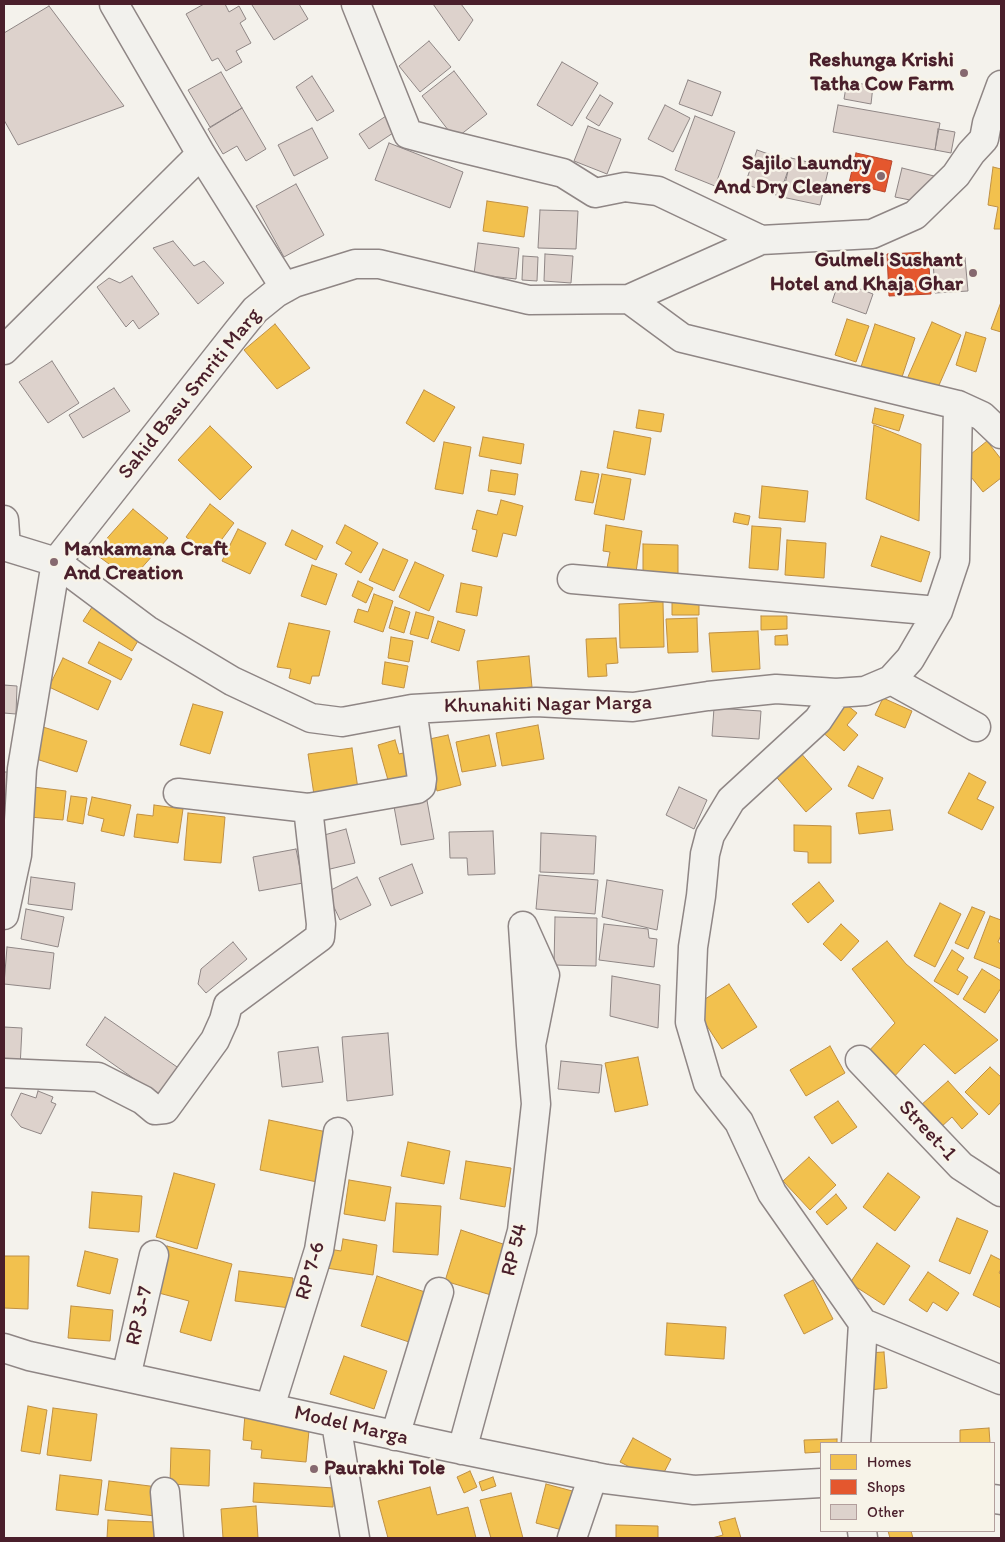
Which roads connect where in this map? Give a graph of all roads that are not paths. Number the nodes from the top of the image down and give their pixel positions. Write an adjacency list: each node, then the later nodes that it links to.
1 (114, 4): 4 (street)
2 (356, 4): 5 (street)
3 (1001, 85): 5 (street, Sahid Basu Smriti Marg)
4 (201, 154): 6 (street); 8 (street)
5 (761, 240): 7 (street, Sahid Basu Smriti Marg)
6 (285, 288): 7 (street, Sahid Basu Smriti Marg); 13 (street, Sahid Basu Smriti Marg)
7 (630, 299): 9 (street)
8 (4, 350)
9 (958, 405): 10 (street); 15 (street)
10 (1001, 434)
11 (4, 520): 12 (street)
12 (5, 547): 13 (street)
13 (56, 562): 18 (street, Khunahiti Nagar Marga); 22 (street)
14 (572, 579): 15 (street)
15 (938, 611): 16 (street)
16 (892, 680): 17 (street, Khunahiti Nagar Marga); 19 (street)
17 (836, 693): 18 (street, Khunahiti Nagar Marga); 30 (street)
18 (412, 709): 21 (street)
19 (976, 727)
20 (178, 794): 21 (street)
21 (308, 808): 25 (street)
22 (4, 915)
23 (531, 1045): 38 (street, RP 54)
24 (860, 1060): 27 (street, Street-1)
25 (4, 1073)
26 (338, 1132): 34 (street, RP 7-6)
27 (1001, 1192)
28 (154, 1255): 32 (street, RP 3-7)
29 (439, 1292): 36 (street)
30 (863, 1323): 33 (street); 37 (street)
31 (4, 1348): 32 (street, Model Marga)
32 (126, 1377): 34 (street, Model Marga)
33 (1001, 1380)
34 (270, 1407): 35 (street, Model Marga)
35 (336, 1423): 36 (street, Model Marga); 43 (street)
36 (395, 1436): 38 (street, Model Marga)
37 (856, 1442)
38 (462, 1450): 39 (street, Model Marga)
39 (593, 1476): 40 (street, Model Marga); 44 (street)
40 (820, 1483)
41 (165, 1492): 42 (street)
42 (169, 1538)
43 (356, 1538)
44 (572, 1538)

